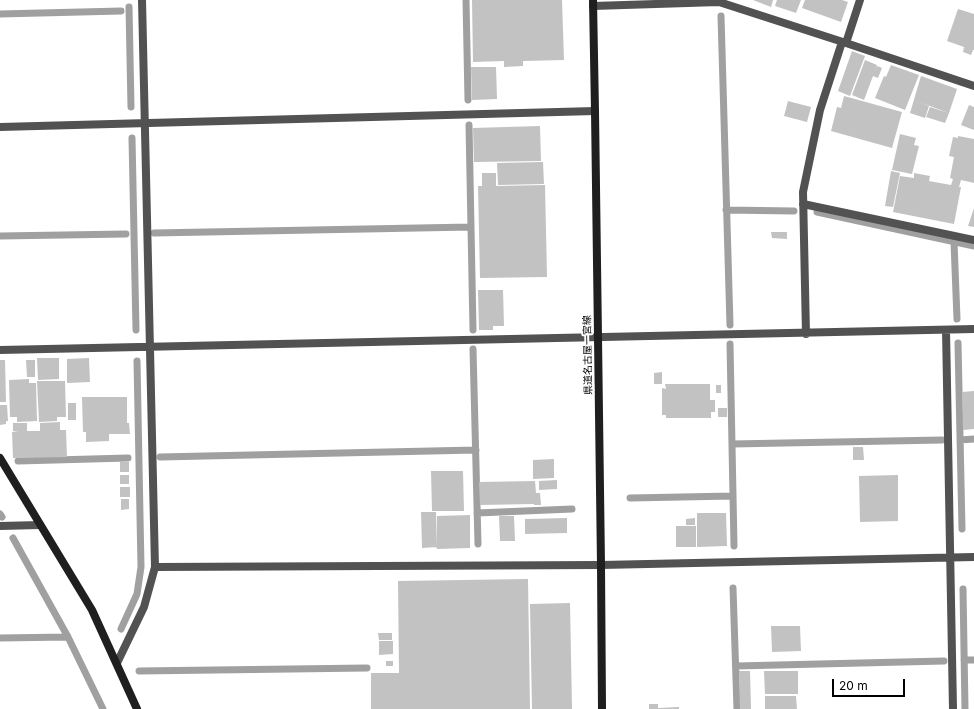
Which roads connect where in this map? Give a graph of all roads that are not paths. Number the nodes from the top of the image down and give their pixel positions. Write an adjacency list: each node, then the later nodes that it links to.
1 (142, 0): 8 (street)
2 (860, 0): 5 (street)
3 (719, 1): 4 (street); 5 (street)
4 (593, 3): 7 (main road, 県道名古屋一宮線)
5 (844, 42): 6 (street); 10 (street)
6 (974, 86)
7 (596, 111): 8 (street); 15 (main road, 県道名古屋一宮線)
8 (145, 124): 9 (street); 16 (street)
9 (0, 127)
10 (803, 204): 11 (street); 14 (street)
11 (974, 240)
12 (974, 329): 13 (street)
13 (946, 330): 14 (street); 21 (street)
14 (806, 334): 15 (street)
15 (598, 338): 16 (street); 23 (main road, 県道名古屋一宮線)
16 (150, 347): 17 (street); 24 (street)
17 (0, 350)
18 (0, 458): 19 (main road)
19 (40, 525): 20 (street); 25 (main road)
20 (0, 526)
21 (951, 557): 22 (street); 23 (street); 28 (street)
22 (974, 557)
23 (601, 564): 24 (street); 27 (main road, 県道名古屋一宮線)
24 (155, 567): 25 (street)
25 (116, 663): 26 (main road)
26 (137, 709)
27 (602, 709)
28 (954, 709)

